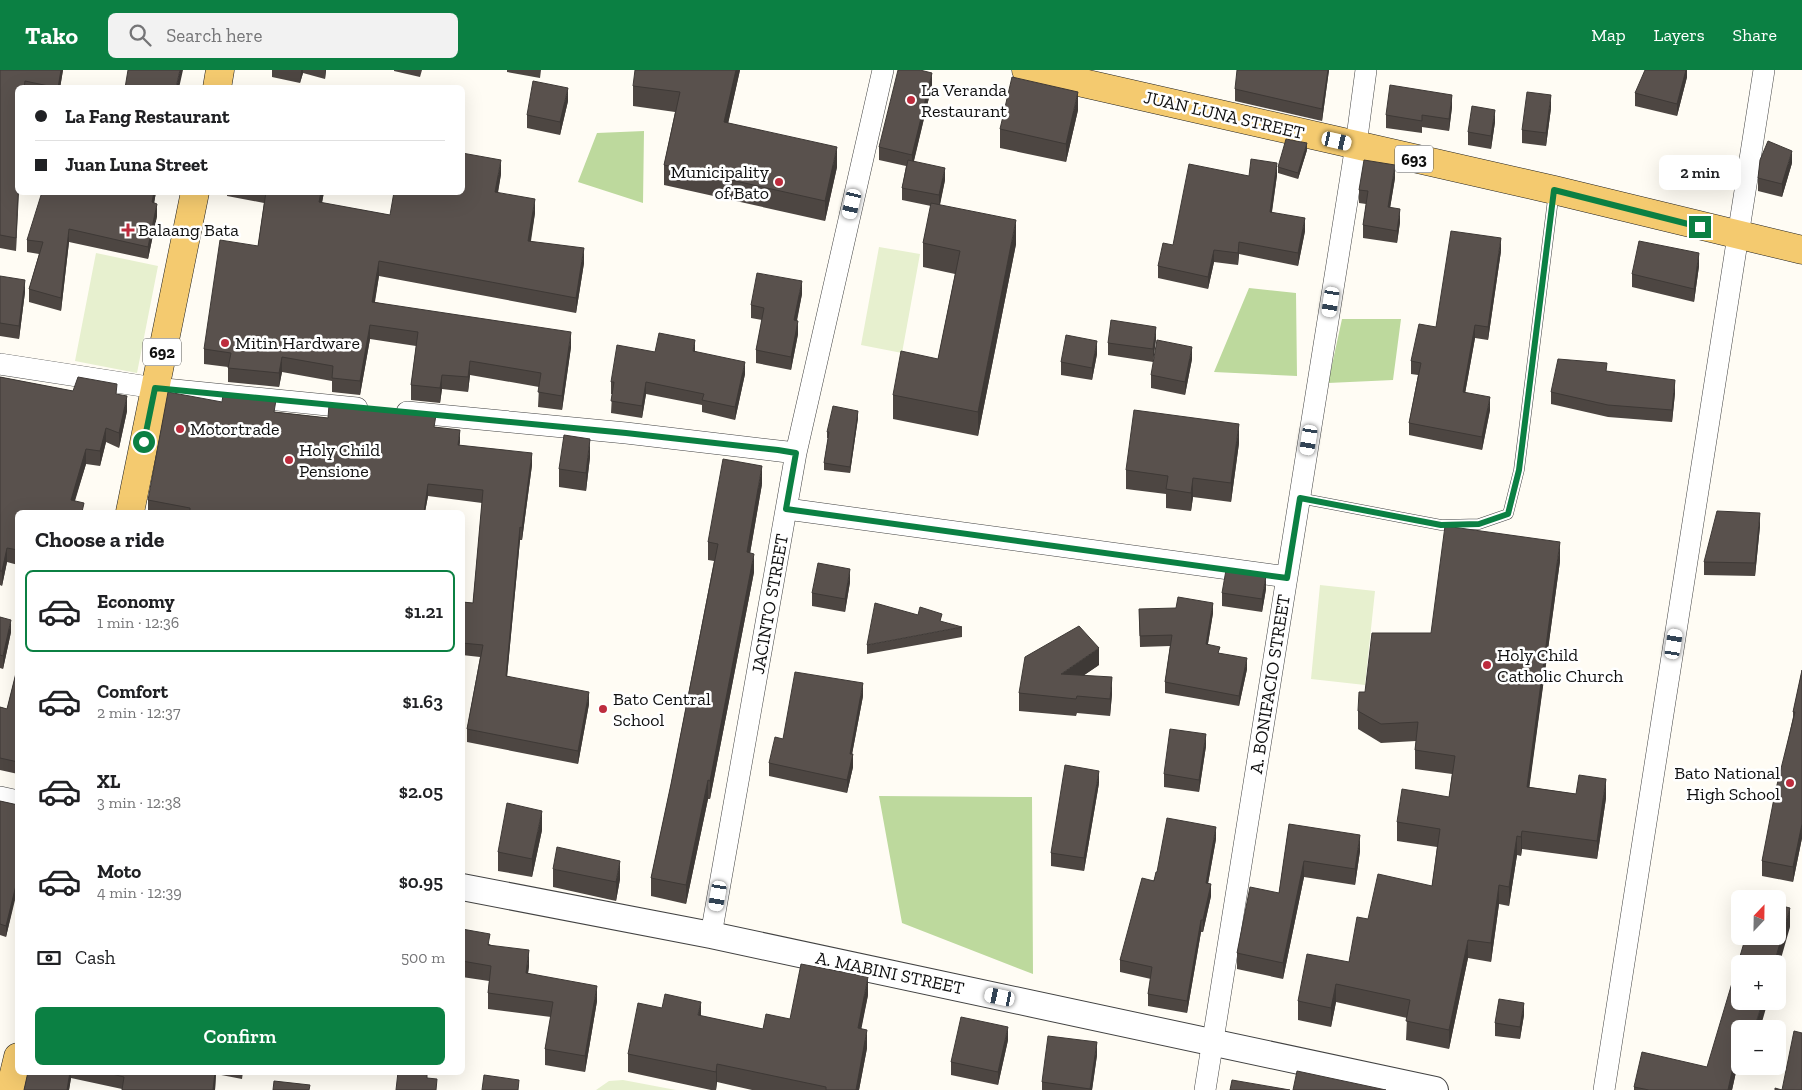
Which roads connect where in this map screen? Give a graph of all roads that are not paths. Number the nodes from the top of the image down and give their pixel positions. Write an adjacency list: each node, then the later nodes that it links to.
1 (220, 70): 6 (main road)
2 (883, 70): 14 (street, JACINTO STREET)
3 (1026, 70): 7 (main road, JUAN LUNA STREET / 693)
4 (1366, 70): 7 (street, A. BONIFACIO STREET)
5 (1764, 70): 10 (street)
6 (218, 85)
7 (1356, 145): 8 (main road, JUAN LUNA STREET / 693); 15 (street, A. BONIFACIO STREET)
8 (1554, 190): 10 (main road, JUAN LUNA STREET / 693); 15 (lane)
9 (194, 195): 13 (main road, 692)
10 (1737, 236): 11 (main road, JUAN LUNA STREET / 693); 28 (street)
11 (1802, 250)
12 (0, 364): 13 (street)
13 (155, 388): 14 (street); 17 (main road, 692)
14 (796, 453): 16 (street, JACINTO STREET)
15 (1300, 498): 18 (street, A. BONIFACIO STREET)
16 (786, 509): 18 (street); 22 (street, JACINTO STREET)
17 (130, 510)
18 (1287, 578): 23 (street, A. BONIFACIO STREET)
19 (0, 797): 20 (street)
20 (15, 800)
21 (465, 888): 22 (street, A. MABINI STREET)
22 (711, 935): 23 (street, A. MABINI STREET)
23 (1212, 1042): 26 (street, A. BONIFACIO STREET); 27 (street, A. MABINI STREET)
24 (15, 1069): 25 (main road)
25 (10, 1090)
26 (1205, 1090)
27 (1435, 1090)
28 (1604, 1090)

